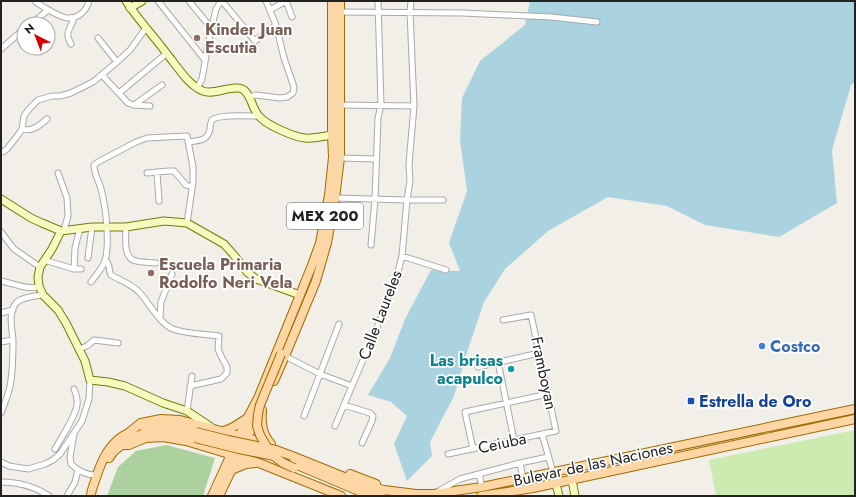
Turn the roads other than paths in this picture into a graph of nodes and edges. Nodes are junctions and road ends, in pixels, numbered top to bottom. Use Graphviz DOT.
graph roads {
  1 [pos="35,1"];
  2 [pos="89,1"];
  3 [pos="126,1"];
  4 [pos="142,1"];
  5 [pos="158,1"];
  6 [pos="189,1"];
  7 [pos="222,1"];
  8 [pos="266,1"];
  9 [pos="286,1"];
  10 [pos="332,1"];
  11 [pos="340,1"];
  12 [pos="378,1"];
  13 [pos="411,1"];
  14 [pos="130,8"];
  15 [pos="48,10"];
  16 [pos="270,10"];
  17 [pos="340,12"];
  18 [pos="378,12"];
  19 [pos="410,12"];
  20 [pos="41,16"];
  21 [pos="292,17"];
  22 [pos="74,18"];
  23 [pos="597,22"];
  24 [pos="276,25"];
  25 [pos="146,28"];
  26 [pos="212,29"];
  27 [pos="16,36"];
  28 [pos="98,38"];
  29 [pos="71,44"];
  30 [pos="1,48"];
  31 [pos="167,53"];
  32 [pos="205,60"];
  33 [pos="117,62"];
  34 [pos="102,75"];
  35 [pos="162,85"];
  36 [pos="197,88"];
  37 [pos="118,93"];
  38 [pos="249,97"];
  39 [pos="134,105"];
  40 [pos="340,105"];
  41 [pos="381,105"];
  42 [pos="150,106"];
  43 [pos="414,106"];
  44 [pos="259,116"];
  45 [pos="47,119"];
  46 [pos="22,129"];
  47 [pos="332,135"];
  48 [pos="188,139"];
  49 [pos="1,152"];
  50 [pos="340,158"];
  51 [pos="376,159"];
  52 [pos="157,172"];
  53 [pos="58,173"];
  54 [pos="147,174"];
  55 [pos="192,187"];
  56 [pos="1,198"];
  57 [pos="335,198"];
  58 [pos="375,199"];
  59 [pos="407,200"];
  60 [pos="443,200"];
  61 [pos="159,201"];
  62 [pos="187,223"];
  63 [pos="92,227"];
  64 [pos="106,227"];
  65 [pos="126,227"];
  66 [pos="80,228"];
  67 [pos="63,230"];
  68 [pos="1,232"];
  69 [pos="371,245"];
  70 [pos="402,256"];
  71 [pos="88,258"];
  72 [pos="44,260"];
  73 [pos="105,260"];
  74 [pos="156,262"];
  75 [pos="312,265"];
  76 [pos="40,267"];
  77 [pos="74,269"];
  78 [pos="81,269"];
  79 [pos="446,270"];
  80 [pos="172,274"];
  81 [pos="1,281"];
  82 [pos="91,282"];
  83 [pos="39,286"];
  84 [pos="43,295"];
  85 [pos="300,295"];
  86 [pos="13,310"];
  87 [pos="1,313"];
  88 [pos="160,318"];
  89 [pos="503,320"];
  90 [pos="339,324"];
  91 [pos="13,340"];
  92 [pos="1,342"];
  93 [pos="118,343"];
  94 [pos="79,349"];
  95 [pos="539,353"];
  96 [pos="283,355"];
  97 [pos="498,362"];
  98 [pos="478,367"];
  99 [pos="320,374"];
  100 [pos="192,376"];
  101 [pos="90,380"];
  102 [pos="190,386"];
  103 [pos="352,386"];
  104 [pos="74,389"];
  105 [pos="548,394"];
  106 [pos="506,403"];
  107 [pos="344,405"];
  108 [pos="262,408"];
  109 [pos="855,409"];
  110 [pos="187,411"];
  111 [pos="1,413"];
  112 [pos="73,416"];
  113 [pos="304,416"];
  114 [pos="248,417"];
  115 [pos="855,419"];
  116 [pos="82,420"];
  117 [pos="335,426"];
  118 [pos="171,429"];
  119 [pos="218,431"];
  120 [pos="75,432"];
  121 [pos="556,432"];
  122 [pos="127,434"];
  123 [pos="542,434"];
  124 [pos="243,437"];
  125 [pos="514,440"];
  126 [pos="362,443"];
  127 [pos="121,445"];
  128 [pos="271,445"];
  129 [pos="55,449"];
  130 [pos="213,449"];
  131 [pos="472,449"];
  132 [pos="448,454"];
  133 [pos="235,455"];
  134 [pos="548,457"];
  135 [pos="1,462"];
  136 [pos="259,463"];
  137 [pos="520,463"];
  138 [pos="570,469"];
  139 [pos="78,470"];
  140 [pos="228,470"];
  141 [pos="553,472"];
  142 [pos="479,474"];
  143 [pos="96,475"];
  144 [pos="523,479"];
  145 [pos="572,480"];
  146 [pos="1,482"];
  147 [pos="556,482"];
  148 [pos="533,488"];
  149 [pos="394,491"];
  150 [pos="481,492"];
  151 [pos="434,494"];
  152 [pos="49,496"];
  153 [pos="67,496"];
  154 [pos="91,496"];
  155 [pos="94,496"];
  156 [pos="212,496"];
  157 [pos="218,496"];
  158 [pos="341,496"];
  159 [pos="360,496"];
  160 [pos="380,496"];
  161 [pos="504,496"];
  162 [pos="559,496"];
  163 [pos="575,496"];
  1 -- 15 [label="street"];
  2 -- 22 [label="street"];
  3 -- 14 [label="street"];
  4 -- 14 [label="street"];
  5 -- 32 [label="street"];
  6 -- 26 [label="street"];
  7 -- 24 [label="street"];
  7 -- 26 [label="street"];
  8 -- 16 [label="street"];
  9 -- 16 [label="street"];
  9 -- 21 [label="street"];
  10 -- 47 [label="main road, MEX 200"];
  11 -- 17 [label="main road, MEX 200"];
  12 -- 18 [label="street"];
  13 -- 19 [label="street, Calle Laureles"];
  14 -- 25 [label="street"];
  15 -- 20 [label="street"];
  15 -- 22 [label="street"];
  16 -- 24 [label="street"];
  17 -- 18 [label="street"];
  17 -- 40 [label="main road, MEX 200"];
  18 -- 19 [label="street"];
  18 -- 41 [label="street"];
  19 -- 23 [label="street"];
  19 -- 43 [label="street, Calle Laureles"];
  22 -- 29 [label="street"];
  24 -- 38 [label="street"];
  25 -- 31 [label="street"];
  25 -- 33 [label="street"];
  26 -- 32 [label="street"];
  27 -- 30 [label="street"];
  28 -- 33 [label="street"];
  31 -- 36 [label="street"];
  31 -- 37 [label="street"];
  32 -- 36 [label="street"];
  33 -- 34 [label="street"];
  34 -- 37 [label="street"];
  34 -- 46 [label="street"];
  35 -- 39 [label="street"];
  36 -- 38 [label="street"];
  37 -- 39 [label="street"];
  38 -- 44 [label="street"];
  39 -- 42 [label="street"];
  40 -- 41 [label="street"];
  40 -- 50 [label="main road, MEX 200"];
  41 -- 43 [label="street"];
  41 -- 51 [label="street"];
  43 -- 59 [label="street, Calle Laureles"];
  44 -- 47 [label="street"];
  44 -- 48 [label="street"];
  45 -- 46 [label="street"];
  46 -- 49 [label="street"];
  47 -- 75 [label="main road, MEX 200"];
  48 -- 55 [label="street"];
  48 -- 64 [label="street"];
  50 -- 51 [label="street"];
  50 -- 57 [label="main road, MEX 200"];
  51 -- 58 [label="street"];
  52 -- 54 [label="street"];
  52 -- 55 [label="street"];
  52 -- 61 [label="street"];
  53 -- 67 [label="street"];
  55 -- 62 [label="street"];
  56 -- 67 [label="street"];
  57 -- 58 [label="street"];
  57 -- 96 [label="main road, MEX 200"];
  58 -- 59 [label="street"];
  58 -- 69 [label="street"];
  59 -- 60 [label="street"];
  59 -- 70 [label="street, Calle Laureles"];
  62 -- 65 [label="street"];
  62 -- 85 [label="street"];
  63 -- 64 [label="street"];
  63 -- 66 [label="street"];
  63 -- 71 [label="street"];
  64 -- 65 [label="street"];
  64 -- 73 [label="street"];
  65 -- 74 [label="street"];
  66 -- 67 [label="street"];
  66 -- 77 [label="street"];
  67 -- 72 [label="street"];
  68 -- 76 [label="street"];
  70 -- 79 [label="street"];
  70 -- 103 [label="street, Calle Laureles"];
  72 -- 76 [label="street"];
  72 -- 77 [label="street"];
  73 -- 82 [label="street"];
  73 -- 88 [label="street"];
  75 -- 85 [label="main road, MEX 200"];
  75 -- 96 [label="main road"];
  76 -- 83 [label="street"];
  77 -- 78 [label="street"];
  80 -- 88 [label="street"];
  81 -- 83 [label="street"];
  83 -- 84 [label="street"];
  84 -- 86 [label="street"];
  84 -- 94 [label="street"];
  85 -- 114 [label="main road, MEX 200"];
  86 -- 87 [label="street"];
  86 -- 91 [label="street"];
  88 -- 102 [label="street"];
  89 -- 95 [label="street, Framboyan"];
  90 -- 99 [label="street"];
  91 -- 92 [label="street"];
  91 -- 111 [label="street"];
  93 -- 94 [label="street"];
  94 -- 101 [label="street"];
  95 -- 97 [label="street"];
  95 -- 105 [label="street, Framboyan"];
  96 -- 99 [label="street"];
  96 -- 108 [label="main road, MEX 200"];
  96 -- 159 [label="main road, bridge"];
  97 -- 98 [label="street"];
  97 -- 106 [label="street"];
  99 -- 103 [label="street"];
  99 -- 113 [label="street"];
  100 -- 102 [label="street"];
  101 -- 110 [label="street"];
  101 -- 116 [label="street"];
  102 -- 110 [label="street"];
  103 -- 107 [label="street, Calle Laureles"];
  104 -- 112 [label="street"];
  105 -- 106 [label="street"];
  105 -- 121 [label="street, Framboyan"];
  106 -- 125 [label="street"];
  106 -- 131 [label="street"];
  107 -- 117 [label="street, Calle Laureles"];
  107 -- 126 [label="street"];
  108 -- 124 [label="main road, MEX 200"];
  108 -- 128 [label="main road"];
  109 -- 138 [label="main road, Bulevar de las Naciones"];
  110 -- 119 [label="street"];
  112 -- 116 [label="street"];
  112 -- 129 [label="street"];
  114 -- 119 [label="main road"];
  114 -- 124 [label="main road, MEX 200"];
  115 -- 145 [label="main road, Bulevar de las Naciones"];
  116 -- 120 [label="street"];
  118 -- 122 [label="main road, Bulevar de las Naciones"];
  118 -- 127 [label="main road, Bulevar de las Naciones"];
  118 -- 149 [label="main road, Bulevar de las Naciones, bridge"];
  118 -- 160 [label="main road, Bulevar de las Naciones, bridge"];
  119 -- 122 [label="main road"];
  119 -- 124 [label="main road"];
  120 -- 135 [label="street"];
  120 -- 139 [label="street"];
  121 -- 123 [label="street, Ceiuba"];
  122 -- 143 [label="main road, Bulevar de las Naciones"];
  123 -- 125 [label="street, Ceiuba"];
  123 -- 134 [label="street"];
  124 -- 128 [label="main road"];
  124 -- 133 [label="main road"];
  125 -- 131 [label="street, Ceiuba"];
  127 -- 130 [label="main road"];
  127 -- 155 [label="main road, Bulevar de las Naciones"];
  128 -- 149 [label="main road"];
  130 -- 133 [label="main road"];
  130 -- 140 [label="main road"];
  131 -- 132 [label="street, Ceiuba"];
  133 -- 136 [label="main road"];
  133 -- 140 [label="main road"];
  134 -- 137 [label="street"];
  134 -- 141 [label="street"];
  136 -- 140 [label="main road"];
  136 -- 158 [label="main road"];
  137 -- 142 [label="street"];
  137 -- 144 [label="street"];
  138 -- 141 [label="main road, Bulevar de las Naciones"];
  138 -- 145 [label="street"];
  139 -- 143 [label="street"];
  139 -- 153 [label="street"];
  140 -- 156 [label="main road"];
  140 -- 157 [label="main road"];
  141 -- 144 [label="main road, Bulevar de las Naciones"];
  141 -- 147 [label="street"];
  142 -- 150 [label="street"];
  142 -- 151 [label="street"];
  143 -- 154 [label="main road, Bulevar de las Naciones"];
  144 -- 150 [label="main road, Bulevar de las Naciones"];
  145 -- 147 [label="main road, Bulevar de las Naciones"];
  145 -- 163 [label="street"];
  146 -- 152 [label="street"];
  147 -- 148 [label="main road, Bulevar de las Naciones"];
  147 -- 162 [label="street"];
  148 -- 150 [label="main road, Bulevar de las Naciones"];
  148 -- 161 [label="main road"];
  149 -- 151 [label="main road, Bulevar de las Naciones"];
  150 -- 151 [label="main road, Bulevar de las Naciones"];
}
